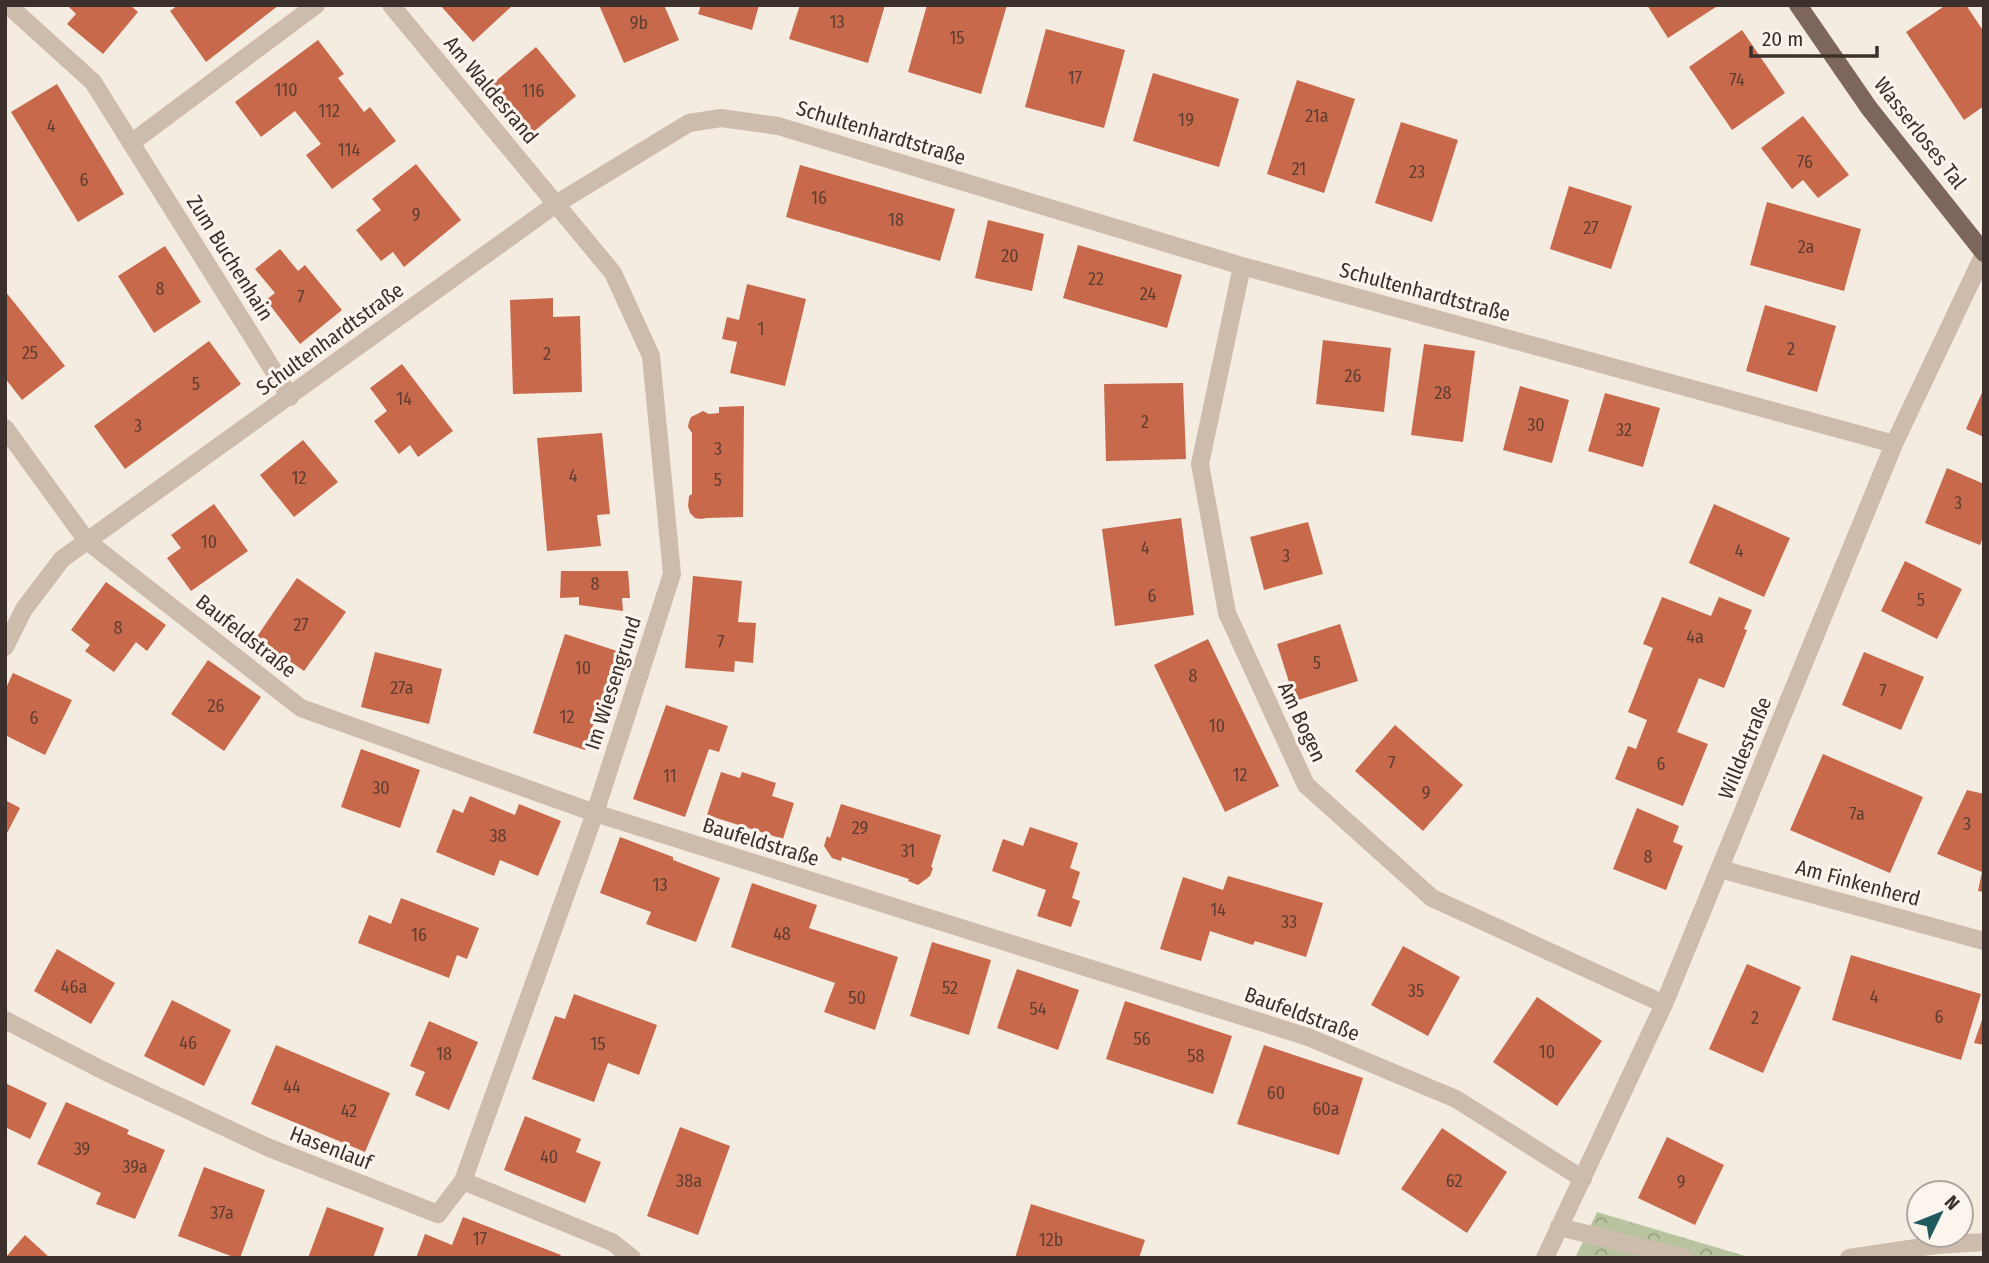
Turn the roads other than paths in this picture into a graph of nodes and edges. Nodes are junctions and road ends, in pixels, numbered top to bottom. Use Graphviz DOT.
graph roads {
  1 [pos="8,5"];
  2 [pos="316,5"];
  3 [pos="391,5"];
  4 [pos="1798,5"];
  5 [pos="131,143"];
  6 [pos="556,204"];
  7 [pos="1984,253"];
  8 [pos="1242,266"];
  9 [pos="289,397"];
  10 [pos="5,428"];
  11 [pos="1894,444"];
  12 [pos="87,541"];
  13 [pos="5,647"];
  14 [pos="595,813"];
  15 [pos="1720,869"];
  16 [pos="1984,941"];
  17 [pos="1664,1004"];
  18 [pos="5,1020"];
  19 [pos="1583,1179"];
  20 [pos="463,1181"];
  21 [pos="1559,1227"];
  22 [pos="1984,1242"];
  23 [pos="632,1258"];
  24 [pos="1545,1258"];
  25 [pos="1685,1258"];
  26 [pos="1849,1258"];
  1 -- 5 [label="street, Zum Buchenhain"];
  2 -- 5 [label="street"];
  3 -- 6 [label="street, Am Waldesrand"];
  4 -- 7 [label="main road, Wasserloses Tal"];
  5 -- 9 [label="street, Zum Buchenhain"];
  6 -- 8 [label="street, Schultenhardtstraße"];
  6 -- 9 [label="street, Schultenhardtstraße"];
  6 -- 14 [label="street, Im Wiesengrund"];
  7 -- 11 [label="street, Willdestraße"];
  8 -- 11 [label="street, Schultenhardtstraße"];
  8 -- 17 [label="street, Am Bogen"];
  9 -- 12 [label="street, Schultenhardtstraße"];
  10 -- 12 [label="street, Baufeldstraße"];
  11 -- 15 [label="street, Willdestraße"];
  12 -- 13 [label="street, Schultenhardtstraße"];
  12 -- 14 [label="street, Baufeldstraße"];
  14 -- 19 [label="street, Baufeldstraße"];
  14 -- 20 [label="street, Im Wiesengrund"];
  15 -- 16 [label="street, Am Finkenherd"];
  15 -- 17 [label="street, Willdestraße"];
  17 -- 19 [label="street, Willdestraße"];
  18 -- 20 [label="street, Hasenlauf"];
  19 -- 21 [label="street, Willdestraße"];
  20 -- 23 [label="street"];
  21 -- 24 [label="street, Willdestraße"];
  21 -- 25 [label="street"];
  22 -- 26 [label="street"];
}
